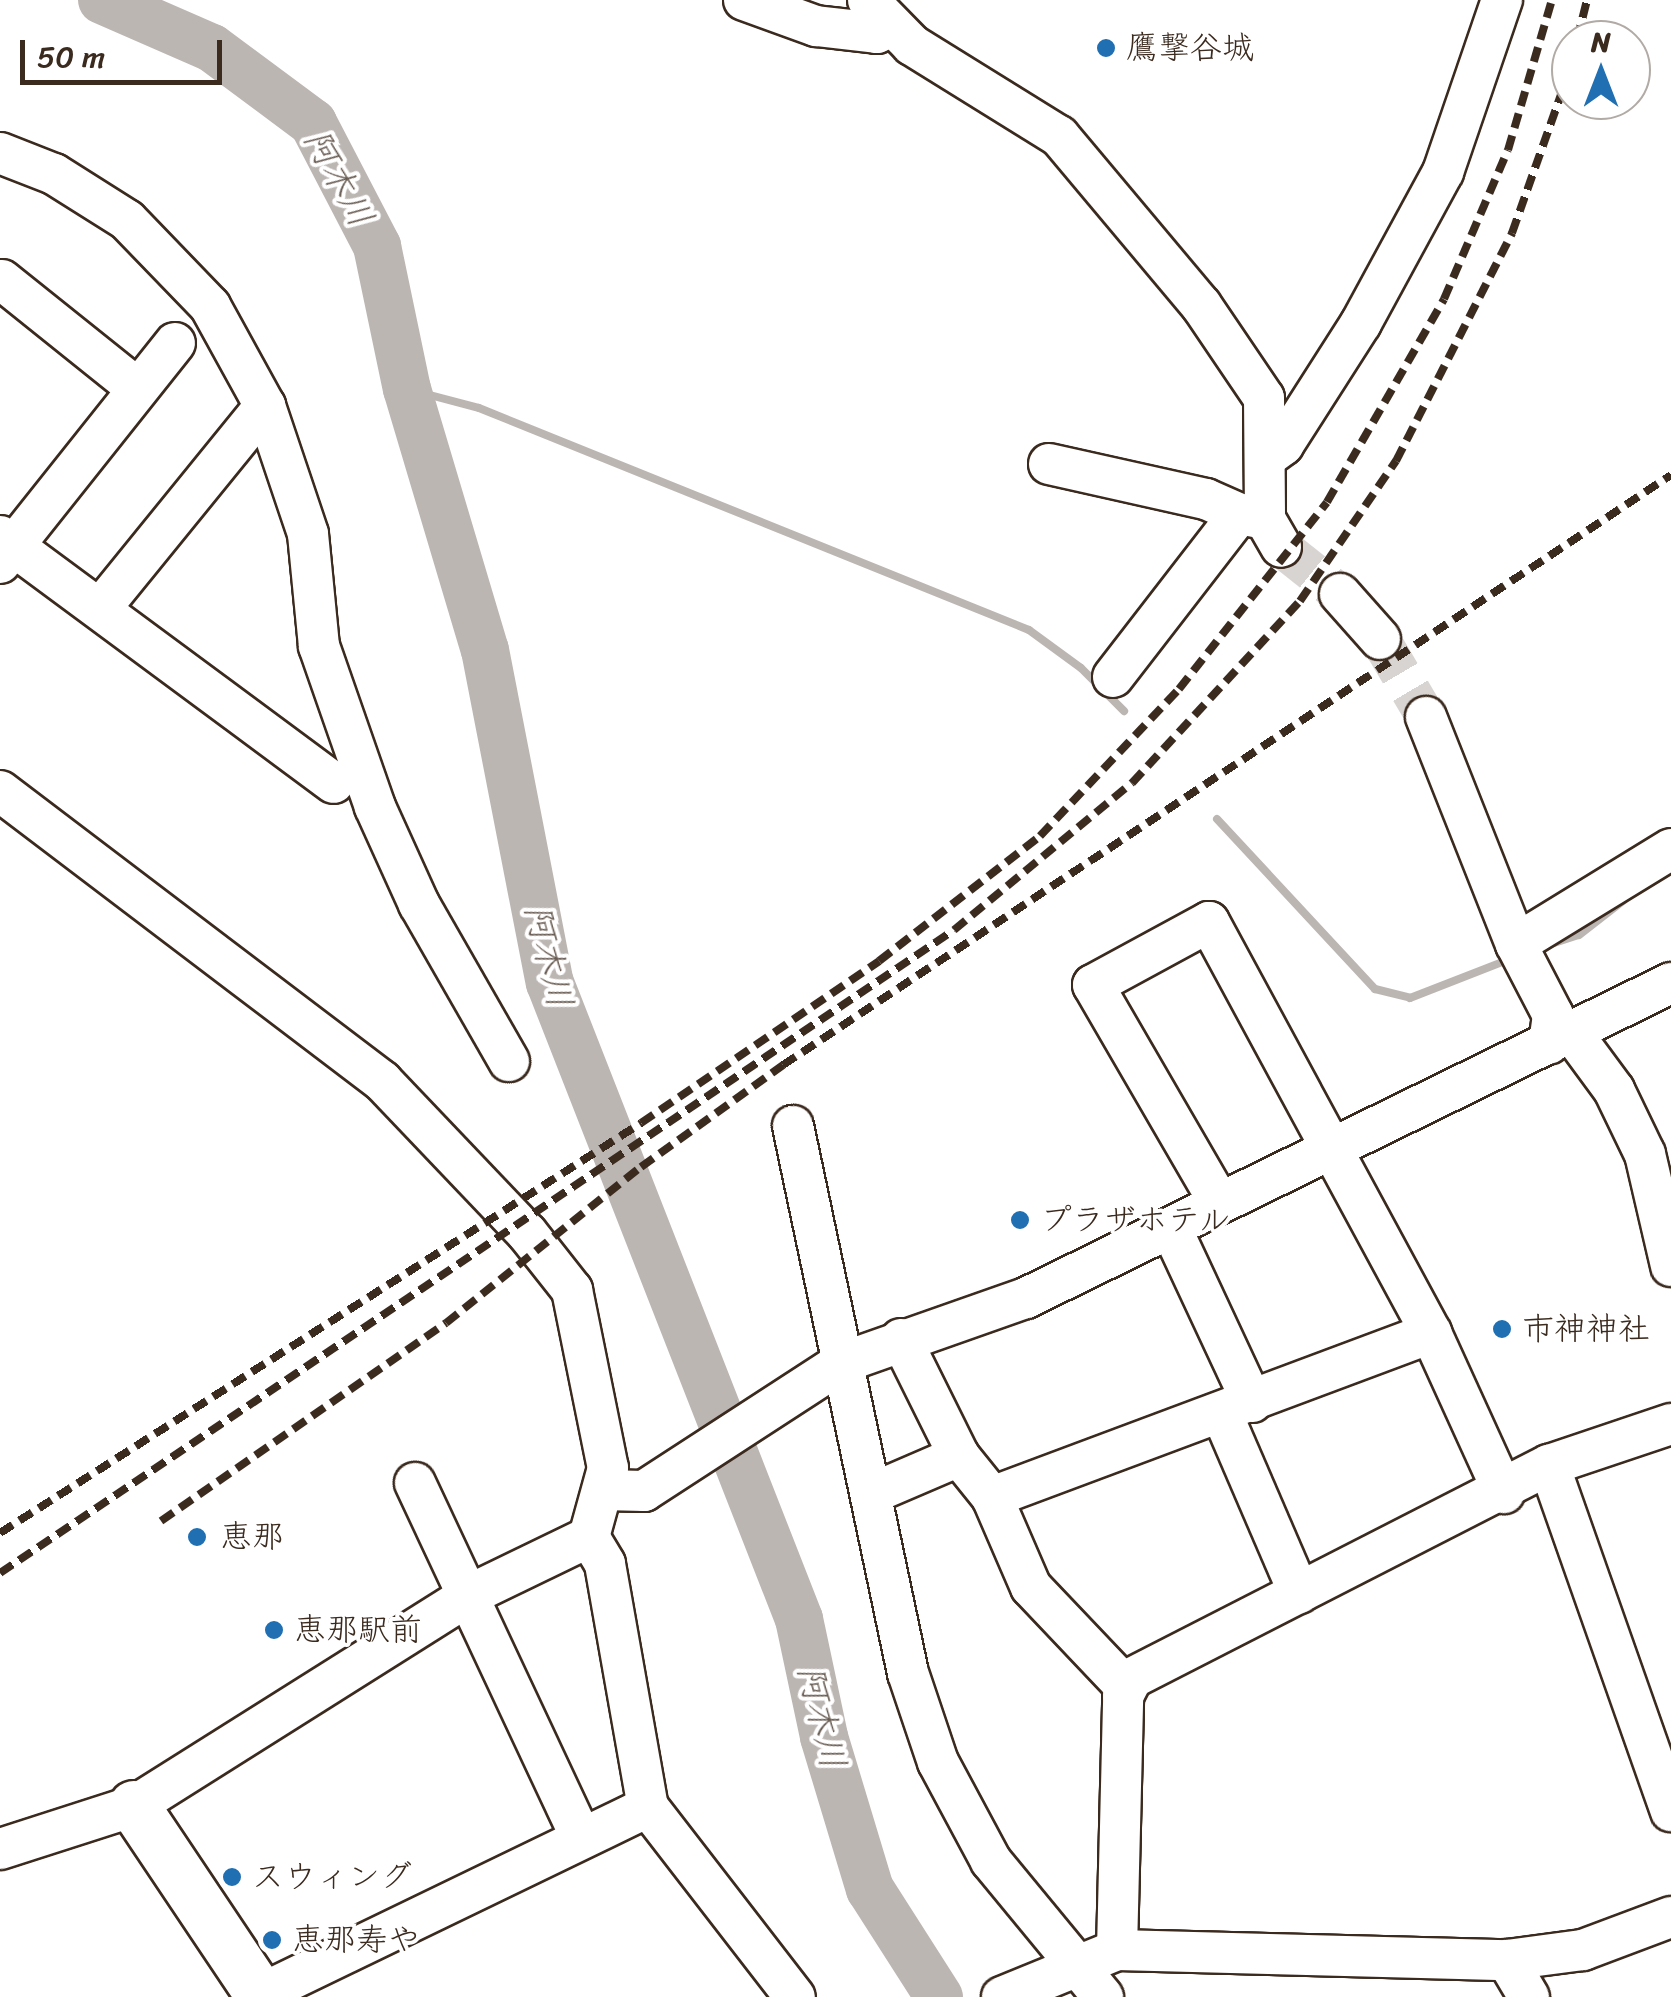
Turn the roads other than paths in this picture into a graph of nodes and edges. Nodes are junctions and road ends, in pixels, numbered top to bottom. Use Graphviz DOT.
graph roads {
  1 [pos="744,0"];
  2 [pos="1502,0"];
  3 [pos="880,13"];
  4 [pos="0,153"];
  5 [pos="2,280"];
  6 [pos="175,343"];
  7 [pos="138,390"];
  8 [pos="264,406"];
  9 [pos="1268,456"];
  10 [pos="1049,464"];
  11 [pos="1262,527"];
  12 [pos="5,548"];
  13 [pos="1340,594"];
  14 [pos="100,609"];
  15 [pos="1380,639"];
  16 [pos="1113,676"];
  17 [pos="1426,717"];
  18 [pos="334,783"];
  19 [pos="0,791"];
  20 [pos="1671,849"];
  21 [pos="1521,955"];
  22 [pos="1671,982"];
  23 [pos="1560,1038"];
  24 [pos="509,1060"];
  25 [pos="793,1126"];
  26 [pos="1334,1150"];
  27 [pos="1218,1202"];
  28 [pos="1172,1228"];
  29 [pos="1671,1266"];
  30 [pos="1431,1333"];
  31 [pos="901,1339"];
  32 [pos="841,1363"];
  33 [pos="1237,1408"];
  34 [pos="1671,1424"];
  35 [pos="958,1456"];
  36 [pos="1549,1465"];
  37 [pos="414,1484"];
  38 [pos="602,1490"];
  39 [pos="873,1493"];
  40 [pos="1504,1493"];
  41 [pos="992,1497"];
  42 [pos="589,1537"];
  43 [pos="1299,1592"];
  44 [pos="471,1594"];
  45 [pos="1125,1686"];
  46 [pos="134,1806"];
  47 [pos="648,1807"];
  48 [pos="1671,1811"];
  49 [pos="581,1837"];
  50 [pos="0,1849"];
  51 [pos="1671,1917"];
  52 [pos="1117,1950"];
  53 [pos="1507,1960"];
  54 [pos="1079,1964"];
  55 [pos="1462,1980"];
  56 [pos="262,1996"];
  57 [pos="795,1997"];
  58 [pos="1002,1997"];
  59 [pos="1103,1997"];
  60 [pos="1529,1997"];
  1 -- 3 [label="street"];
  2 -- 9 [label="street"];
  3 -- 9 [label="street"];
  4 -- 8 [label="street"];
  5 -- 7 [label="street"];
  6 -- 7 [label="street"];
  7 -- 12 [label="street"];
  8 -- 14 [label="street"];
  8 -- 24 [label="street"];
  9 -- 11 [label="street"];
  10 -- 11 [label="street"];
  11 -- 16 [label="street"];
  12 -- 14 [label="street"];
  13 -- 15 [label="street"];
  14 -- 18 [label="street"];
  17 -- 21 [label="street"];
  19 -- 38 [label="street"];
  20 -- 21 [label="street"];
  21 -- 23 [label="street"];
  22 -- 23 [label="street"];
  23 -- 26 [label="street"];
  23 -- 29 [label="street"];
  25 -- 32 [label="street"];
  26 -- 27 [label="street"];
  26 -- 27 [label="street"];
  26 -- 30 [label="street"];
  27 -- 28 [label="street"];
  28 -- 31 [label="street"];
  28 -- 33 [label="street"];
  30 -- 33 [label="street"];
  30 -- 40 [label="street"];
  31 -- 32 [label="street"];
  31 -- 35 [label="street"];
  32 -- 38 [label="street"];
  32 -- 39 [label="street"];
  33 -- 41 [label="street"];
  33 -- 43 [label="street"];
  34 -- 36 [label="street"];
  35 -- 39 [label="street"];
  35 -- 41 [label="street"];
  36 -- 40 [label="street"];
  36 -- 48 [label="street"];
  37 -- 44 [label="street"];
  38 -- 42 [label="street"];
  39 -- 54 [label="street"];
  40 -- 43 [label="street"];
  41 -- 45 [label="street"];
  42 -- 44 [label="street"];
  42 -- 47 [label="street"];
  43 -- 45 [label="street"];
  44 -- 46 [label="street"];
  44 -- 49 [label="street"];
  45 -- 52 [label="street"];
  46 -- 50 [label="street"];
  46 -- 56 [label="main road"];
  47 -- 49 [label="street"];
  47 -- 57 [label="street"];
  49 -- 56 [label="street"];
  51 -- 53 [label="street"];
  52 -- 54 [label="street"];
  52 -- 55 [label="street"];
  53 -- 55 [label="street"];
  53 -- 60 [label="street"];
  54 -- 58 [label="street"];
  54 -- 59 [label="street"];
}
